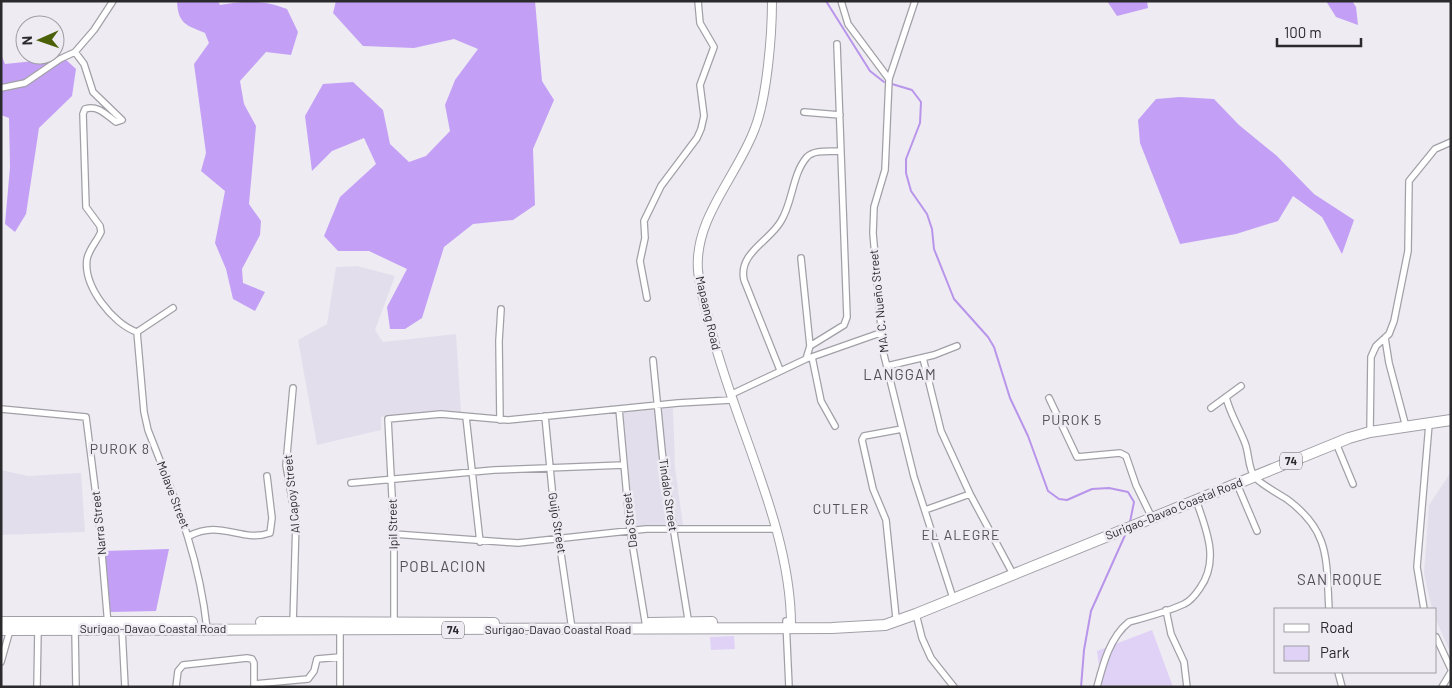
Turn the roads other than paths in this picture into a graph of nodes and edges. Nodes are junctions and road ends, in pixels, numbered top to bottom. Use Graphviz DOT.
graph roads {
  1 [pos="113,1"];
  2 [pos="698,1"];
  3 [pos="772,1"];
  4 [pos="841,1"];
  5 [pos="915,1"];
  6 [pos="837,44"];
  7 [pos="75,52"];
  8 [pos="890,79"];
  9 [pos="1,88"];
  10 [pos="804,112"];
  11 [pos="840,115"];
  12 [pos="1451,142"];
  13 [pos="840,152"];
  14 [pos="800,258"];
  15 [pos="647,298"];
  16 [pos="173,308"];
  17 [pos="501,309"];
  18 [pos="137,332"];
  19 [pos="880,333"];
  20 [pos="1385,338"];
  21 [pos="810,346"];
  22 [pos="957,346"];
  23 [pos="809,358"];
  24 [pos="923,358"];
  25 [pos="653,360"];
  26 [pos="887,366"];
  27 [pos="780,370"];
  28 [pos="1241,386"];
  29 [pos="293,388"];
  30 [pos="730,397"];
  31 [pos="1226,397"];
  32 [pos="1049,398"];
  33 [pos="659,405"];
  34 [pos="1211,408"];
  35 [pos="1,409"];
  36 [pos="619,409"];
  37 [pos="545,416"];
  38 [pos="466,417"];
  39 [pos="500,420"];
  40 [pos="1451,420"];
  41 [pos="1429,424"];
  42 [pos="835,426"];
  43 [pos="1406,427"];
  44 [pos="902,429"];
  45 [pos="1370,432"];
  46 [pos="1336,443"];
  47 [pos="624,465"];
  48 [pos="550,469"];
  49 [pos="472,472"];
  50 [pos="267,476"];
  51 [pos="1254,476"];
  52 [pos="392,481"];
  53 [pos="351,484"];
  54 [pos="1237,484"];
  55 [pos="1353,484"];
  56 [pos="970,494"];
  57 [pos="1196,500"];
  58 [pos="925,510"];
  59 [pos="1152,518"];
  60 [pos="672,528"];
  61 [pos="775,529"];
  62 [pos="630,530"];
  63 [pos="1257,531"];
  64 [pos="394,534"];
  65 [pos="189,536"];
  66 [pos="559,538"];
  67 [pos="480,542"];
  68 [pos="1013,574"];
  69 [pos="953,598"];
  70 [pos="1329,608"];
  71 [pos="1424,608"];
  72 [pos="1166,610"];
  73 [pos="916,614"];
  74 [pos="899,618"];
  75 [pos="108,625"];
  76 [pos="206,625"];
  77 [pos="789,625"];
  78 [pos="6,626"];
  79 [pos="38,626"];
  80 [pos="293,626"];
  81 [pos="394,626"];
  82 [pos="572,626"];
  83 [pos="646,626"];
  84 [pos="690,626"];
  85 [pos="122,629"];
  86 [pos="75,630"];
  87 [pos="340,630"];
  88 [pos="1437,639"];
  89 [pos="340,657"];
  90 [pos="1,662"];
  91 [pos="1451,671"];
  92 [pos="1338,673"];
  93 [pos="254,685"];
  94 [pos="37,687"];
  95 [pos="76,687"];
  96 [pos="125,687"];
  97 [pos="176,687"];
  98 [pos="340,687"];
  99 [pos="789,687"];
  100 [pos="954,687"];
  101 [pos="1097,687"];
  102 [pos="1187,687"];
  103 [pos="1342,687"];
  104 [pos="1442,687"];
  1 -- 7 [label="street"];
  2 -- 15 [label="street"];
  3 -- 30 [label="street, Mapaang Road"];
  4 -- 8 [label="street"];
  5 -- 8 [label="street, MA. C. Nueño Street"];
  6 -- 11 [label="street"];
  7 -- 9 [label="street"];
  7 -- 18 [label="street"];
  8 -- 19 [label="street, MA. C. Nueño Street"];
  10 -- 11 [label="street"];
  11 -- 13 [label="street"];
  12 -- 20 [label="street"];
  13 -- 21 [label="street"];
  13 -- 27 [label="street"];
  14 -- 21 [label="street"];
  16 -- 18 [label="street"];
  17 -- 39 [label="street"];
  18 -- 65 [label="street, Molave Street"];
  19 -- 23 [label="street"];
  19 -- 26 [label="street, MA. C. Nueño Street"];
  20 -- 43 [label="street"];
  20 -- 45 [label="street"];
  21 -- 23 [label="street"];
  22 -- 24 [label="street"];
  23 -- 27 [label="street"];
  23 -- 42 [label="street"];
  24 -- 26 [label="street"];
  24 -- 56 [label="street"];
  25 -- 33 [label="street, Tindalo Street"];
  26 -- 44 [label="street, MA. C. Nueño Street"];
  27 -- 30 [label="street"];
  28 -- 31 [label="street"];
  29 -- 80 [label="street, Al Capoy Street"];
  30 -- 33 [label="street"];
  30 -- 61 [label="street, Mapaang Road"];
  31 -- 34 [label="street"];
  31 -- 51 [label="street"];
  32 -- 59 [label="street"];
  33 -- 36 [label="street"];
  33 -- 60 [label="street, Tindalo Street"];
  35 -- 75 [label="street, Narra Street"];
  36 -- 37 [label="street"];
  36 -- 47 [label="street, Dao Street"];
  37 -- 39 [label="street"];
  37 -- 48 [label="street, Guijo Street"];
  38 -- 39 [label="street"];
  38 -- 49 [label="street"];
  38 -- 52 [label="street, Ipil Street"];
  40 -- 41 [label="highway, Surigao-Davao Coastal Road / 74"];
  41 -- 43 [label="highway, Surigao-Davao Coastal Road / 74"];
  41 -- 71 [label="street"];
  43 -- 45 [label="highway, Surigao-Davao Coastal Road / 74"];
  44 -- 58 [label="street, MA. C. Nueño Street"];
  44 -- 74 [label="street"];
  45 -- 46 [label="highway, Surigao-Davao Coastal Road / 74"];
  46 -- 51 [label="highway, Surigao-Davao Coastal Road / 74"];
  46 -- 55 [label="street"];
  47 -- 48 [label="street"];
  47 -- 62 [label="street, Dao Street"];
  48 -- 49 [label="street"];
  48 -- 66 [label="street, Guijo Street"];
  49 -- 52 [label="street"];
  49 -- 67 [label="street"];
  50 -- 65 [label="street"];
  51 -- 54 [label="highway, Surigao-Davao Coastal Road / 74"];
  51 -- 70 [label="street"];
  52 -- 53 [label="street"];
  52 -- 64 [label="street, Ipil Street"];
  54 -- 57 [label="highway, Surigao-Davao Coastal Road / 74"];
  54 -- 63 [label="street"];
  56 -- 58 [label="street"];
  56 -- 68 [label="street"];
  57 -- 59 [label="highway, Surigao-Davao Coastal Road / 74"];
  57 -- 72 [label="street"];
  58 -- 69 [label="street, MA. C. Nueño Street"];
  59 -- 68 [label="highway, Surigao-Davao Coastal Road / 74"];
  60 -- 61 [label="street"];
  60 -- 62 [label="street"];
  60 -- 84 [label="street, Tindalo Street"];
  61 -- 77 [label="street, Mapaang Road"];
  62 -- 66 [label="street"];
  62 -- 83 [label="street, Dao Street"];
  64 -- 67 [label="street"];
  64 -- 81 [label="street, Ipil Street"];
  65 -- 76 [label="street, Molave Street"];
  66 -- 67 [label="street"];
  66 -- 82 [label="street, Guijo Street"];
  68 -- 69 [label="highway, Surigao-Davao Coastal Road / 74"];
  69 -- 73 [label="highway, Surigao-Davao Coastal Road / 74"];
  72 -- 101 [label="street"];
  72 -- 102 [label="street"];
  73 -- 74 [label="highway, Surigao-Davao Coastal Road / 74"];
  73 -- 100 [label="street"];
  74 -- 77 [label="highway, Surigao-Davao Coastal Road / 74"];
  75 -- 76 [label="highway, Surigao-Davao Coastal Road / 74"];
  75 -- 79 [label="highway, Surigao-Davao Coastal Road / 74"];
  75 -- 85 [label="highway, Surigao-Davao Coastal Road / 74"];
  75 -- 86 [label="highway, Surigao-Davao Coastal Road / 74"];
  76 -- 80 [label="highway, Surigao-Davao Coastal Road / 74"];
  76 -- 85 [label="highway, Surigao-Davao Coastal Road / 74"];
  77 -- 84 [label="highway, Surigao-Davao Coastal Road / 74"];
  77 -- 99 [label="street"];
  78 -- 79 [label="highway, Surigao-Davao Coastal Road / 74"];
  78 -- 90 [label="street"];
  79 -- 86 [label="highway, Surigao-Davao Coastal Road / 74"];
  79 -- 94 [label="street"];
  80 -- 81 [label="highway, Surigao-Davao Coastal Road / 74"];
  80 -- 87 [label="highway, Surigao-Davao Coastal Road / 74"];
  81 -- 82 [label="highway, Surigao-Davao Coastal Road / 74"];
  81 -- 87 [label="highway, Surigao-Davao Coastal Road / 74"];
  82 -- 83 [label="highway, Surigao-Davao Coastal Road / 74"];
  83 -- 84 [label="highway, Surigao-Davao Coastal Road / 74"];
  85 -- 96 [label="street"];
  86 -- 95 [label="street"];
  87 -- 89 [label="street"];
  88 -- 91 [label="street"];
  89 -- 93 [label="street"];
  89 -- 98 [label="street"];
  91 -- 104 [label="street"];
  92 -- 103 [label="street"];
  93 -- 97 [label="street"];
}
